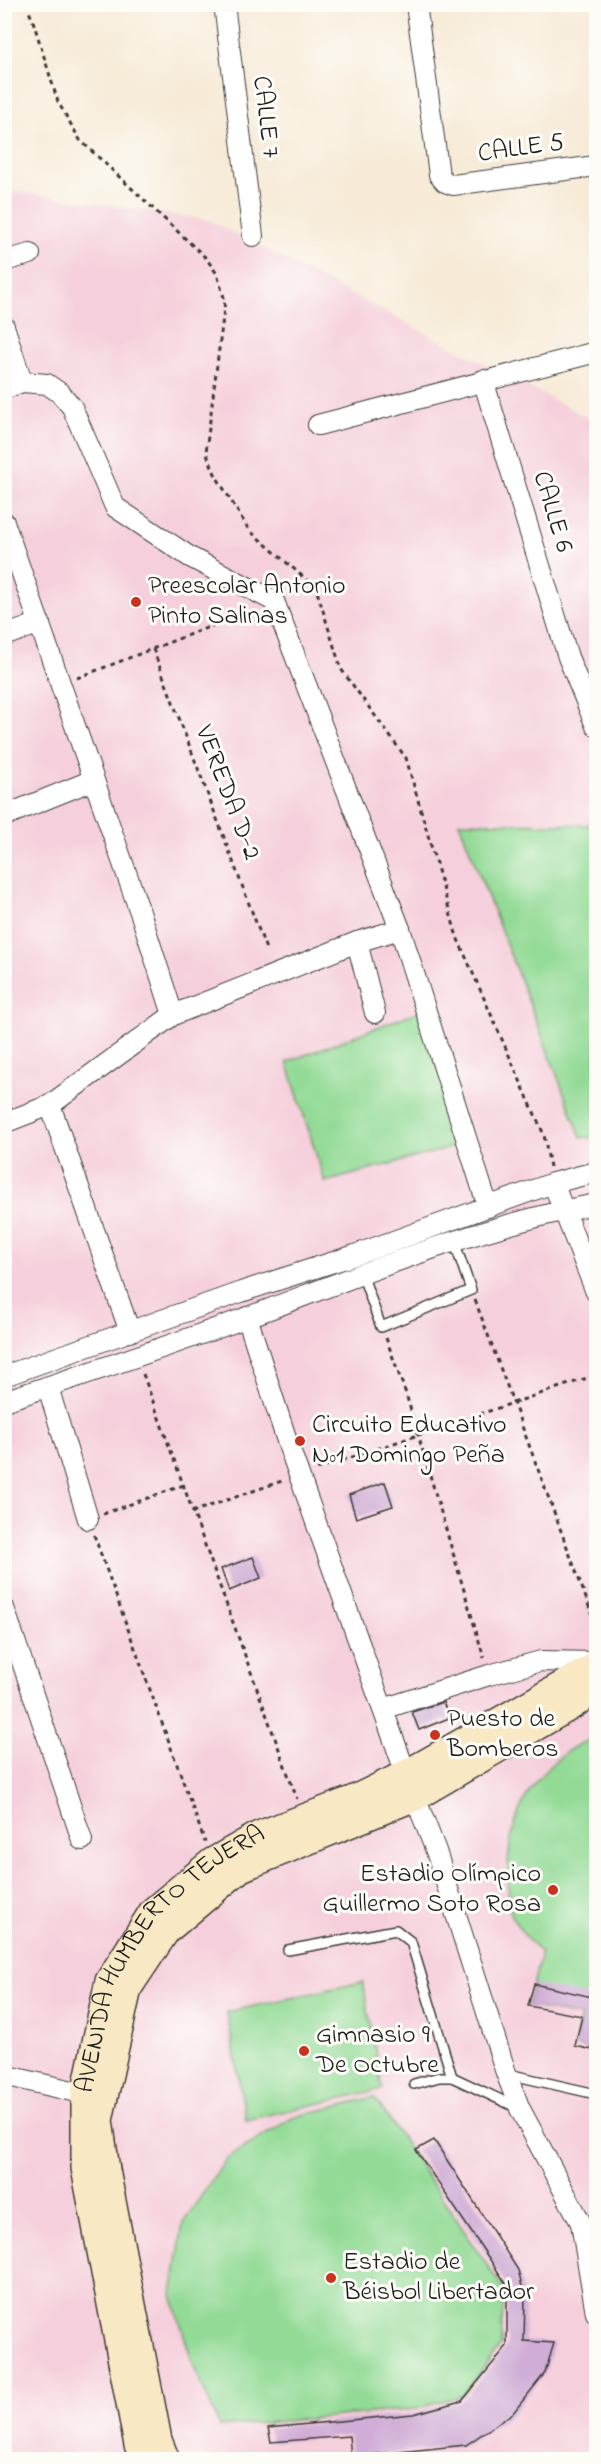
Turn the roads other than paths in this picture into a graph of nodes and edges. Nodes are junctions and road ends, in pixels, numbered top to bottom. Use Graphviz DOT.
graph roads {
  1 [pos="224,4"];
  2 [pos="416,4"];
  3 [pos="597,166"];
  4 [pos="253,236"];
  5 [pos="30,254"];
  6 [pos="4,261"];
  7 [pos="4,326"];
  8 [pos="597,352"];
  9 [pos="483,380"];
  10 [pos="13,386"];
  11 [pos="318,425"];
  12 [pos="4,522"];
  13 [pos="40,623"];
  14 [pos="4,636"];
  15 [pos="589,689"];
  16 [pos="597,726"];
  17 [pos="93,780"];
  18 [pos="4,816"];
  19 [pos="400,929"];
  20 [pos="357,942"];
  21 [pos="375,1013"];
  22 [pos="173,1015"];
  23 [pos="50,1105"];
  24 [pos="4,1123"];
  25 [pos="597,1172"];
  26 [pos="553,1184"];
  27 [pos="597,1204"];
  28 [pos="488,1207"];
  29 [pos="564,1210"];
  30 [pos="454,1241"];
  31 [pos="362,1274"];
  32 [pos="597,1292"];
  33 [pos="247,1317"];
  34 [pos="130,1332"];
  35 [pos="4,1376"];
  36 [pos="48,1387"];
  37 [pos="4,1401"];
  38 [pos="88,1519"];
  39 [pos="4,1608"];
  40 [pos="597,1664"];
  41 [pos="597,1689"];
  42 [pos="383,1709"];
  43 [pos="411,1786"];
  44 [pos="82,1840"];
  45 [pos="288,1950"];
  46 [pos="506,2073"];
  47 [pos="4,2075"];
  48 [pos="452,2078"];
  49 [pos="414,2084"];
  50 [pos="85,2094"];
  51 [pos="597,2094"];
  52 [pos="520,2109"];
  53 [pos="589,2221"];
  54 [pos="597,2313"];
  55 [pos="144,2460"];
  56 [pos="166,2460"];
  1 -- 4 [label="street, CALLE 7"];
  2 -- 3 [label="street, CALLE 5"];
  5 -- 6 [label="street"];
  7 -- 10 [label="street"];
  8 -- 9 [label="street"];
  9 -- 11 [label="street"];
  9 -- 15 [label="street, CALLE 6"];
  10 -- 19 [label="street"];
  12 -- 13 [label="street"];
  13 -- 14 [label="street"];
  13 -- 17 [label="street"];
  15 -- 16 [label="street, CALLE 6"];
  17 -- 18 [label="street"];
  17 -- 22 [label="street"];
  19 -- 20 [label="street"];
  19 -- 28 [label="street"];
  20 -- 21 [label="street"];
  20 -- 22 [label="street"];
  22 -- 23 [label="street"];
  23 -- 24 [label="street"];
  23 -- 34 [label="street"];
  25 -- 26 [label="street"];
  26 -- 28 [label="street"];
  26 -- 29 [label="street"];
  27 -- 29 [label="street"];
  28 -- 34 [label="street"];
  29 -- 30 [label="street"];
  29 -- 32 [label="street"];
  30 -- 31 [label="street"];
  30 -- 31 [label="lane"];
  31 -- 33 [label="street"];
  33 -- 36 [label="street"];
  33 -- 42 [label="street"];
  34 -- 35 [label="street"];
  36 -- 37 [label="street"];
  36 -- 38 [label="street"];
  39 -- 44 [label="street"];
  40 -- 42 [label="street"];
  40 -- 43 [label="street, AVENIDA HUMBERTO TEJERA"];
  41 -- 43 [label="street, AVENIDA HUMBERTO TEJERA"];
  42 -- 43 [label="street"];
  43 -- 46 [label="street"];
  43 -- 50 [label="street, AVENIDA HUMBERTO TEJERA"];
  43 -- 56 [label="street, AVENIDA HUMBERTO TEJERA"];
  45 -- 48 [label="lane"];
  46 -- 51 [label="lane"];
  46 -- 52 [label="street"];
  47 -- 50 [label="street"];
  48 -- 49 [label="lane"];
  48 -- 52 [label="lane"];
  50 -- 55 [label="street, AVENIDA HUMBERTO TEJERA"];
  52 -- 53 [label="street"];
  53 -- 54 [label="street"];
}
